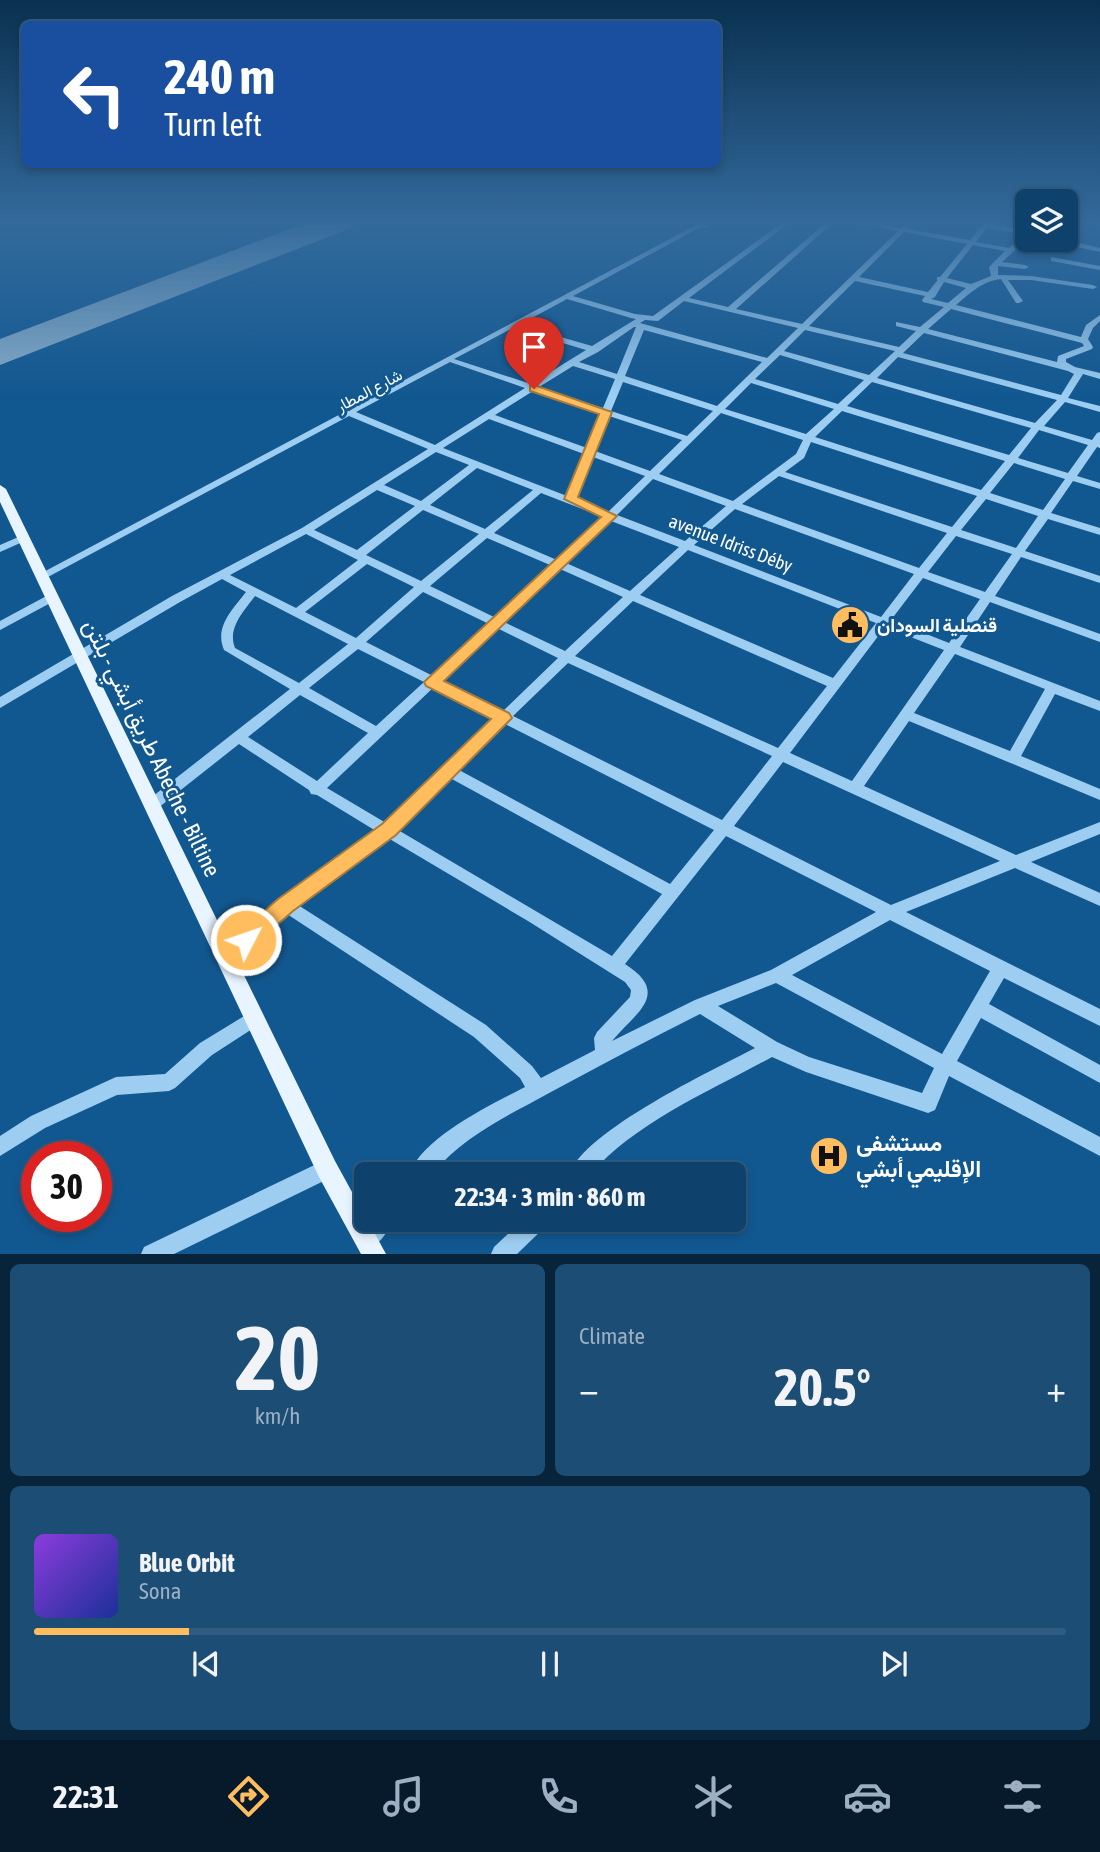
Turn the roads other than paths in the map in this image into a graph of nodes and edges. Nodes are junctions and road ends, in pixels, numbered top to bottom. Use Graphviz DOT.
graph roads {
  1 [pos="940,279"];
  2 [pos="602,280"];
  3 [pos="711,280"];
  4 [pos="764,280"];
  5 [pos="852,280"];
  6 [pos="861,280"];
  7 [pos="942,280"];
  8 [pos="990,280"];
  9 [pos="1002,280"];
  10 [pos="1029,280"];
  11 [pos="972,287"];
  12 [pos="1093,287"];
  13 [pos="932,295"];
  14 [pos="569,297"];
  15 [pos="685,299"];
  16 [pos="1019,301"];
  17 [pos="949,308"];
  18 [pos="729,310"];
  19 [pos="1100,317"];
  20 [pos="639,323"];
  21 [pos="899,324"];
  22 [pos="519,327"];
  23 [pos="804,327"];
  24 [pos="922,330"];
  25 [pos="1086,341"];
  26 [pos="595,350"];
  27 [pos="778,352"];
  28 [pos="899,352"];
  29 [pos="768,361"];
  30 [pos="454,362"];
  31 [pos="575,363"];
  32 [pos="1078,371"];
  33 [pos="1100,376"];
  34 [pos="621,377"];
  35 [pos="748,380"];
  36 [pos="872,380"];
  37 [pos="534,389"];
  38 [pos="1063,399"];
  39 [pos="841,408"];
  40 [pos="721,409"];
  41 [pos="1100,409"];
  42 [pos="606,412"];
  43 [pos="352,414"];
  44 [pos="489,416"];
  45 [pos="1037,427"];
  46 [pos="809,437"];
  47 [pos="687,439"];
  48 [pos="1098,441"];
  49 [pos="437,449"];
  50 [pos="589,452"];
  51 [pos="1012,460"];
  52 [pos="477,464"];
  53 [pos="775,472"];
  54 [pos="650,475"];
  55 [pos="1073,477"];
  56 [pos="377,486"];
  57 [pos="1100,486"];
  58 [pos="0,489"];
  59 [pos="540,489"];
  60 [pos="985,494"];
  61 [pos="571,499"];
  62 [pos="732,505"];
  63 [pos="420,506"];
  64 [pos="1046,515"];
  65 [pos="610,516"];
  66 [pos="306,530"];
  67 [pos="1100,532"];
  68 [pos="487,533"];
  69 [pos="956,533"];
  70 [pos="18,540"];
  71 [pos="0,542"];
  72 [pos="688,545"];
  73 [pos="0,549"];
  74 [pos="1020,554"];
  75 [pos="363,557"];
  76 [pos="557,564"];
  77 [pos="921,573"];
  78 [pos="224,576"];
  79 [pos="1100,580"];
  80 [pos="47,585"];
  81 [pos="422,586"];
  82 [pos="253,590"];
  83 [pos="634,597"];
  84 [pos="986,597"];
  85 [pos="298,612"];
  86 [pos="495,621"];
  87 [pos="884,622"];
  88 [pos="0,626"];
  89 [pos="1100,638"];
  90 [pos="359,642"];
  91 [pos="954,649"];
  92 [pos="81,655"];
  93 [pos="566,657"];
  94 [pos="432,682"];
  95 [pos="834,684"];
  96 [pos="1052,688"];
  97 [pos="302,689"];
  98 [pos="0,703"];
  99 [pos="1100,706"];
  100 [pos="906,715"];
  101 [pos="503,718"];
  102 [pos="378,733"];
  103 [pos="238,737"];
  104 [pos="779,754"];
  105 [pos="1013,758"];
  106 [pos="449,771"];
  107 [pos="856,787"];
  108 [pos="316,790"];
  109 [pos="1100,795"];
  110 [pos="153,803"];
  111 [pos="724,828"];
  112 [pos="1100,828"];
  113 [pos="389,830"];
  114 [pos="1017,861"];
  115 [pos="672,892"];
  116 [pos="1100,900"];
  117 [pos="286,905"];
  118 [pos="892,911"];
  119 [pos="226,958"];
  120 [pos="614,966"];
  121 [pos="1001,967"];
  122 [pos="777,975"];
  123 [pos="701,1005"];
  124 [pos="978,1007"];
  125 [pos="254,1018"];
  126 [pos="1100,1018"];
  127 [pos="771,1048"];
  128 [pos="604,1054"];
  129 [pos="945,1065"];
  130 [pos="1100,1075"];
  131 [pos="537,1088"];
  132 [pos="0,1147"];
  133 [pos="1100,1147"];
  134 [pos="429,1162"];
  135 [pos="587,1162"];
  136 [pos="327,1169"];
  137 [pos="525,1232"];
  138 [pos="370,1247"];
  139 [pos="150,1254"];
  140 [pos="501,1254"];
  1 -- 13 [label="street"];
  2 -- 14 [label="street, شارع المطار"];
  3 -- 15 [label="street"];
  4 -- 18 [label="street"];
  5 -- 23 [label="street"];
  6 -- 13 [label="street"];
  7 -- 11 [label="street"];
  8 -- 11 [label="street"];
  9 -- 16 [label="street"];
  10 -- 12 [label="street"];
  11 -- 17 [label="street"];
  13 -- 17 [label="street"];
  14 -- 20 [label="street"];
  14 -- 22 [label="street, شارع المطار"];
  14 -- 43 [label="street, شارع المطار"];
  15 -- 18 [label="street"];
  15 -- 20 [label="street"];
  17 -- 24 [label="street"];
  17 -- 25 [label="street"];
  18 -- 23 [label="street"];
  19 -- 25 [label="street"];
  20 -- 26 [label="street"];
  20 -- 29 [label="street"];
  20 -- 34 [label="street"];
  21 -- 24 [label="street"];
  22 -- 26 [label="street"];
  22 -- 30 [label="street, شارع المطار"];
  23 -- 27 [label="street"];
  23 -- 28 [label="street"];
  24 -- 28 [label="street"];
  24 -- 32 [label="street"];
  25 -- 32 [label="street"];
  26 -- 31 [label="street"];
  27 -- 29 [label="street"];
  27 -- 36 [label="street"];
  28 -- 36 [label="street"];
  28 -- 38 [label="street"];
  29 -- 35 [label="street"];
  30 -- 37 [label="street"];
  30 -- 43 [label="street, شارع المطار"];
  31 -- 34 [label="street"];
  31 -- 37 [label="street"];
  32 -- 33 [label="street"];
  32 -- 38 [label="street"];
  34 -- 40 [label="street"];
  34 -- 42 [label="street"];
  35 -- 39 [label="street"];
  35 -- 40 [label="street"];
  36 -- 39 [label="street"];
  36 -- 45 [label="street"];
  37 -- 42 [label="street"];
  37 -- 44 [label="street"];
  38 -- 41 [label="street"];
  38 -- 45 [label="street"];
  39 -- 46 [label="street"];
  39 -- 51 [label="street"];
  40 -- 46 [label="street"];
  40 -- 47 [label="street"];
  42 -- 47 [label="street"];
  42 -- 50 [label="street"];
  43 -- 49 [label="street, avenue Idriss Déby"];
  43 -- 80 [label="street, شارع المطار"];
  44 -- 49 [label="street"];
  44 -- 50 [label="street"];
  45 -- 48 [label="street"];
  45 -- 51 [label="street"];
  46 -- 53 [label="street"];
  46 -- 60 [label="street"];
  47 -- 54 [label="street"];
  48 -- 55 [label="street"];
  49 -- 52 [label="street, avenue Idriss Déby"];
  49 -- 56 [label="street"];
  50 -- 54 [label="street"];
  50 -- 61 [label="street"];
  51 -- 55 [label="street"];
  51 -- 60 [label="street"];
  52 -- 59 [label="street, avenue Idriss Déby"];
  52 -- 63 [label="street"];
  53 -- 62 [label="street"];
  53 -- 69 [label="street"];
  54 -- 62 [label="street"];
  54 -- 65 [label="street"];
  55 -- 57 [label="street"];
  55 -- 64 [label="street"];
  56 -- 63 [label="street"];
  56 -- 66 [label="street"];
  58 -- 70 [label="main road, طريق أبشي - بلتن Abeche - Biltine"];
  59 -- 61 [label="street, avenue Idriss Déby"];
  59 -- 68 [label="street"];
  60 -- 64 [label="street"];
  60 -- 69 [label="street"];
  61 -- 65 [label="street, avenue Idriss Déby"];
  62 -- 72 [label="street"];
  62 -- 77 [label="street"];
  63 -- 68 [label="street"];
  63 -- 75 [label="street"];
  64 -- 67 [label="street"];
  64 -- 74 [label="street"];
  65 -- 72 [label="street, avenue Idriss Déby"];
  65 -- 76 [label="street"];
  66 -- 75 [label="street"];
  66 -- 78 [label="street"];
  68 -- 76 [label="street"];
  68 -- 81 [label="street"];
  69 -- 74 [label="street"];
  69 -- 77 [label="street"];
  70 -- 71 [label="street"];
  70 -- 73 [label="street"];
  70 -- 80 [label="main road, طريق أبشي - بلتن Abeche - Biltine"];
  72 -- 83 [label="street"];
  72 -- 87 [label="street, avenue Idriss Déby"];
  74 -- 79 [label="street"];
  74 -- 84 [label="street"];
  75 -- 81 [label="street"];
  75 -- 85 [label="street"];
  76 -- 83 [label="street"];
  76 -- 86 [label="street"];
  77 -- 84 [label="street"];
  77 -- 87 [label="street"];
  78 -- 82 [label="street"];
  78 -- 92 [label="street"];
  80 -- 88 [label="street, شارع المطار"];
  80 -- 92 [label="main road, طريق أبشي - بلتن Abeche - Biltine"];
  81 -- 86 [label="street"];
  81 -- 90 [label="street"];
  82 -- 85 [label="street"];
  82 -- 97 [label="street"];
  83 -- 93 [label="street"];
  83 -- 95 [label="street"];
  84 -- 89 [label="street"];
  84 -- 91 [label="street"];
  85 -- 90 [label="street"];
  86 -- 93 [label="street"];
  86 -- 94 [label="street"];
  87 -- 91 [label="street, avenue Idriss Déby"];
  87 -- 95 [label="street"];
  90 -- 94 [label="street"];
  90 -- 97 [label="street"];
  91 -- 96 [label="street, avenue Idriss Déby"];
  91 -- 100 [label="street"];
  92 -- 98 [label="street"];
  92 -- 110 [label="main road, طريق أبشي - بلتن Abeche - Biltine"];
  93 -- 101 [label="street"];
  93 -- 104 [label="street"];
  94 -- 101 [label="street"];
  94 -- 102 [label="street"];
  95 -- 104 [label="street"];
  96 -- 99 [label="street, avenue Idriss Déby"];
  96 -- 105 [label="street"];
  97 -- 102 [label="street"];
  97 -- 103 [label="street"];
  100 -- 105 [label="street"];
  100 -- 107 [label="street"];
  101 -- 106 [label="street"];
  101 -- 111 [label="street"];
  102 -- 108 [label="street"];
  103 -- 108 [label="street"];
  103 -- 110 [label="street"];
  104 -- 107 [label="street"];
  104 -- 111 [label="street"];
  105 -- 109 [label="street"];
  106 -- 113 [label="street"];
  106 -- 115 [label="street"];
  107 -- 114 [label="street"];
  108 -- 113 [label="street"];
  110 -- 119 [label="main road, طريق أبشي - بلتن Abeche - Biltine"];
  111 -- 115 [label="street"];
  111 -- 118 [label="street"];
  112 -- 114 [label="street"];
  113 -- 117 [label="street"];
  113 -- 120 [label="street"];
  114 -- 116 [label="street"];
  114 -- 118 [label="street"];
  115 -- 120 [label="street"];
  117 -- 119 [label="street"];
  117 -- 131 [label="street"];
  118 -- 121 [label="street"];
  118 -- 122 [label="street"];
  119 -- 125 [label="main road, طريق أبشي - بلتن Abeche - Biltine"];
  120 -- 128 [label="street"];
  121 -- 124 [label="street"];
  121 -- 126 [label="street"];
  122 -- 123 [label="street"];
  122 -- 129 [label="street"];
  123 -- 127 [label="street"];
  123 -- 128 [label="street"];
  124 -- 129 [label="street"];
  124 -- 130 [label="street"];
  125 -- 132 [label="street"];
  125 -- 136 [label="main road, طريق أبشي - بلتن Abeche - Biltine"];
  127 -- 129 [label="street"];
  127 -- 135 [label="street"];
  128 -- 131 [label="street"];
  129 -- 133 [label="street"];
  131 -- 134 [label="street"];
  136 -- 138 [label="main road, طريق أبشي - بلتن Abeche - Biltine"];
  136 -- 139 [label="street"];
  137 -- 140 [label="street"];
}
